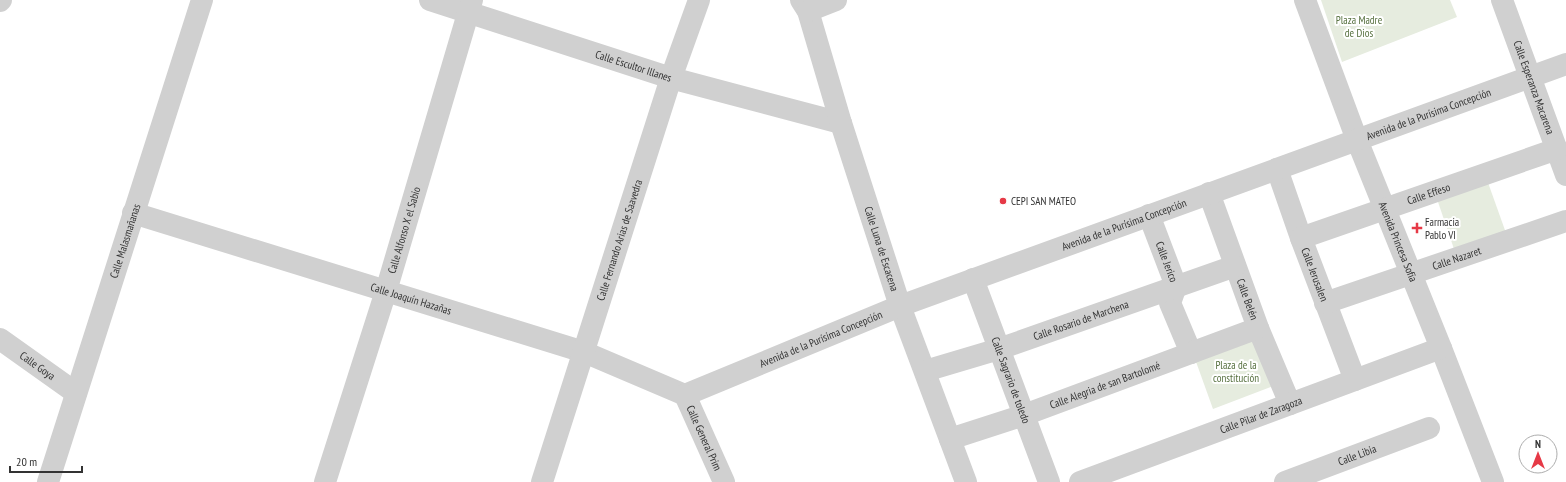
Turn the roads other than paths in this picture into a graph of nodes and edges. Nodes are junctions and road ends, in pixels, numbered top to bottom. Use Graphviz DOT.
graph roads {
  1 [pos="202,0"];
  2 [pos="430,0"];
  3 [pos="699,0"];
  4 [pos="836,0"];
  5 [pos="1305,0"];
  6 [pos="1502,0"];
  7 [pos="470,6"];
  8 [pos="805,6"];
  9 [pos="1566,64"];
  10 [pos="1531,76"];
  11 [pos="671,78"];
  12 [pos="840,123"];
  13 [pos="1558,126"];
  14 [pos="1357,140"];
  15 [pos="1557,149"];
  16 [pos="1277,169"];
  17 [pos="1566,175"];
  18 [pos="1209,193"];
  19 [pos="1385,210"];
  20 [pos="133,213"];
  21 [pos="1149,215"];
  22 [pos="1566,221"];
  23 [pos="1301,238"];
  24 [pos="1235,266"];
  25 [pos="1411,274"];
  26 [pos="972,279"];
  27 [pos="1176,286"];
  28 [pos="386,291"];
  29 [pos="1325,303"];
  30 [pos="900,306"];
  31 [pos="1258,328"];
  32 [pos="0,339"];
  33 [pos="1441,348"];
  34 [pos="999,349"];
  35 [pos="584,352"];
  36 [pos="1191,353"];
  37 [pos="925,372"];
  38 [pos="1354,380"];
  39 [pos="76,393"];
  40 [pos="685,395"];
  41 [pos="1290,404"];
  42 [pos="1024,415"];
  43 [pos="1429,428"];
  44 [pos="950,439"];
  45 [pos="48,482"];
  46 [pos="325,482"];
  47 [pos="542,482"];
  48 [pos="724,482"];
  49 [pos="966,482"];
  50 [pos="1049,482"];
  51 [pos="1080,482"];
  52 [pos="1285,482"];
  53 [pos="1493,482"];
  1 -- 20 [label="street, Calle Malasmañanas"];
  2 -- 7 [label="street, Calle Escultor Illanes"];
  3 -- 11 [label="street, Calle Fernando Arias de Saavedra"];
  4 -- 8 [label="street"];
  5 -- 14 [label="street, Avenida Princesa Sofía"];
  6 -- 10 [label="street, Calle Esperanza Macarena"];
  7 -- 11 [label="street, Calle Escultor Illanes"];
  7 -- 28 [label="street, Calle Alfonso X el Sabio"];
  8 -- 12 [label="street, Calle Luna de Escacena"];
  9 -- 10 [label="street, Avenida de la Purísima Concepción"];
  10 -- 13 [label="street, Calle Esperanza Macarena"];
  10 -- 14 [label="street, Avenida de la Purísima Concepción"];
  11 -- 12 [label="street, Calle Escultor Illanes"];
  11 -- 35 [label="street, Calle Fernando Arias de Saavedra"];
  12 -- 30 [label="street, Calle Luna de Escacena"];
  13 -- 15 [label="street, Calle Esperanza Macarena"];
  14 -- 16 [label="street, Avenida de la Purísima Concepción"];
  14 -- 19 [label="street, Avenida Princesa Sofía"];
  15 -- 17 [label="street, Calle Esperanza Macarena"];
  15 -- 19 [label="street, Calle Effeso"];
  16 -- 18 [label="street, Avenida de la Purísima Concepción"];
  16 -- 23 [label="street, Calle Jerusalen"];
  18 -- 21 [label="street, Avenida de la Purísima Concepción"];
  18 -- 24 [label="street, Calle Belén"];
  19 -- 23 [label="street, Calle Effeso"];
  19 -- 25 [label="street, Avenida Princesa Sofía"];
  20 -- 28 [label="street, Calle Joaquín Hazañas"];
  20 -- 39 [label="street, Calle Malasmañanas"];
  21 -- 26 [label="street, Avenida de la Purísima Concepción"];
  21 -- 27 [label="street, Calle Jerico"];
  22 -- 25 [label="street, Calle Nazaret"];
  23 -- 29 [label="street, Calle Jerusalen"];
  24 -- 27 [label="street, Calle Rosario de Marchena"];
  24 -- 31 [label="street, Calle Belén"];
  25 -- 29 [label="street, Calle Nazaret"];
  25 -- 33 [label="street, Avenida Princesa Sofía"];
  26 -- 30 [label="street, Avenida de la Purísima Concepción"];
  26 -- 34 [label="street, Calle Sagrario de toledo"];
  27 -- 34 [label="street, Calle Rosario de Marchena"];
  27 -- 36 [label="street, Calle Jerico"];
  28 -- 35 [label="street, Calle Joaquín Hazañas"];
  28 -- 46 [label="street, Calle Alfonso X el Sabio"];
  29 -- 38 [label="street, Calle Jerusalen"];
  30 -- 37 [label="street, Calle Luna de Escacena"];
  30 -- 40 [label="street, Avenida de la Purísima Concepción"];
  31 -- 36 [label="street, Calle Alegria de san Bartolomé"];
  31 -- 41 [label="street, Calle Belén"];
  32 -- 39 [label="street, Calle Goya"];
  33 -- 38 [label="street, Calle Pilar de Zaragoza"];
  33 -- 53 [label="street, Avenida Princesa Sofía"];
  34 -- 37 [label="street, Calle Rosario de Marchena"];
  34 -- 42 [label="street, Calle Sagrario de toledo"];
  35 -- 40 [label="street, Calle Joaquín Hazañas"];
  35 -- 47 [label="street, Calle Fernando Arias de Saavedra"];
  36 -- 42 [label="street, Calle Alegria de san Bartolomé"];
  37 -- 44 [label="street, Calle Luna de Escacena"];
  38 -- 41 [label="street, Calle Pilar de Zaragoza"];
  39 -- 45 [label="street, Calle Malasmañanas"];
  40 -- 48 [label="street, Calle General Prim"];
  41 -- 51 [label="street, Calle Pilar de Zaragoza"];
  42 -- 44 [label="street, Calle Alegria de san Bartolomé"];
  42 -- 50 [label="street, Calle Sagrario de toledo"];
  43 -- 52 [label="street, Calle Libia"];
  44 -- 49 [label="street, Calle Luna de Escacena"];
}
